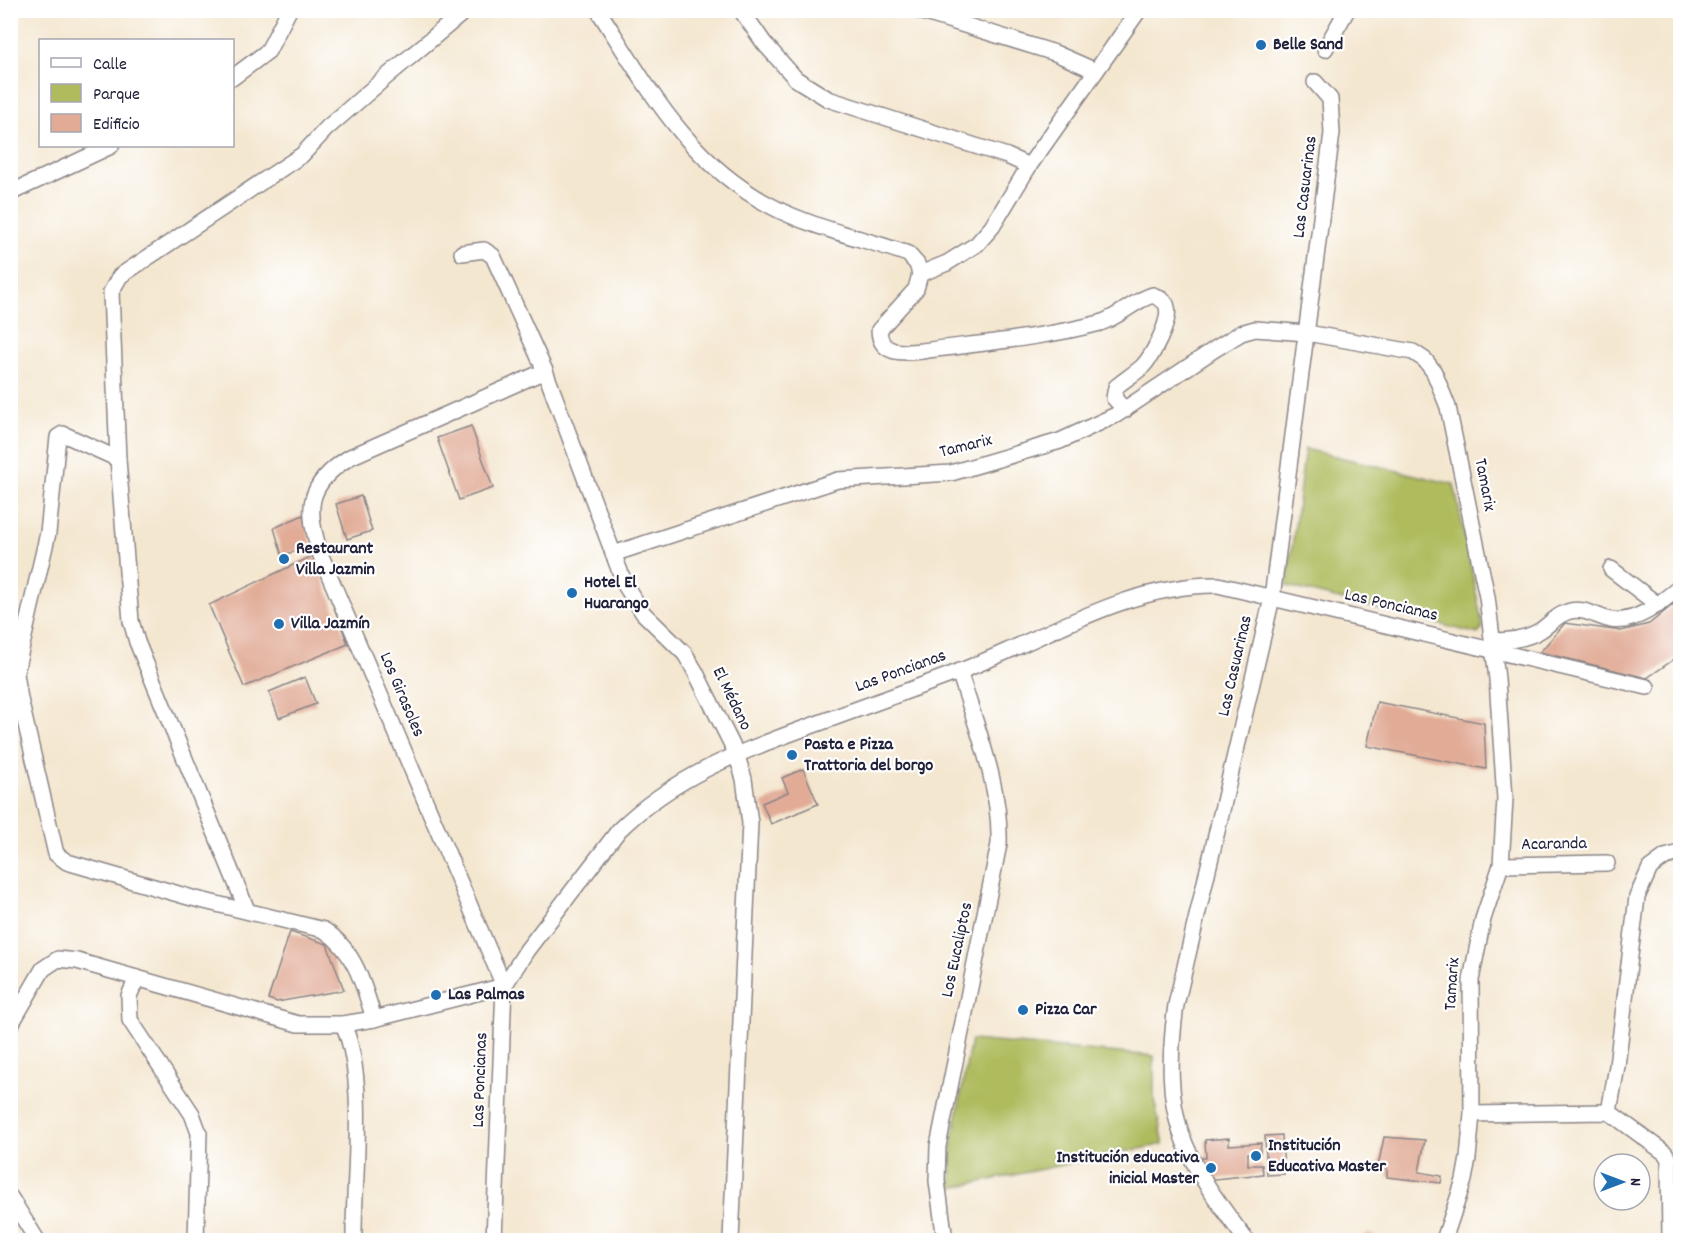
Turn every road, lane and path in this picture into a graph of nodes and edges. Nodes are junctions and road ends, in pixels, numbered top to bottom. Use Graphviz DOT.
graph roads {
  1 [pos="288,10"];
  2 [pos="466,10"];
  3 [pos="598,10"];
  4 [pos="741,10"];
  5 [pos="916,10"];
  6 [pos="1139,10"];
  7 [pos="1347,10"];
  8 [pos="1325,50"];
  9 [pos="1096,71"];
  10 [pos="234,76"];
  11 [pos="1315,82"];
  12 [pos="109,147"];
  13 [pos="1029,166"];
  14 [pos="10,193"];
  15 [pos="462,253"];
  16 [pos="920,274"];
  17 [pos="1307,333"];
  18 [pos="544,370"];
  19 [pos="1125,410"];
  20 [pos="118,459"];
  21 [pos="613,554"];
  22 [pos="1611,569"];
  23 [pos="1680,587"];
  24 [pos="1272,598"];
  25 [pos="1658,605"];
  26 [pos="1492,645"];
  27 [pos="959,672"];
  28 [pos="1647,687"];
  29 [pos="736,753"];
  30 [pos="1680,853"];
  31 [pos="1607,863"];
  32 [pos="1501,865"];
  33 [pos="247,910"];
  34 [pos="137,978"];
  35 [pos="504,986"];
  36 [pos="374,1019"];
  37 [pos="343,1024"];
  38 [pos="10,1026"];
  39 [pos="1609,1112"];
  40 [pos="1472,1114"];
  41 [pos="10,1197"];
  42 [pos="37,1240"];
  43 [pos="196,1240"];
  44 [pos="354,1240"];
  45 [pos="494,1240"];
  46 [pos="731,1240"];
  47 [pos="945,1240"];
  48 [pos="1246,1240"];
  49 [pos="1444,1240"];
  50 [pos="1670,1240"];
  1 -- 10 [label="street"];
  2 -- 20 [label="street"];
  3 -- 16 [label="street"];
  4 -- 13 [label="street"];
  5 -- 9 [label="street"];
  6 -- 9 [label="street"];
  7 -- 8 [label="street"];
  9 -- 13 [label="street"];
  11 -- 17 [label="street, Las Casuarinas"];
  12 -- 14 [label="street"];
  13 -- 16 [label="street"];
  15 -- 18 [label="street, El Médano"];
  16 -- 19 [label="street"];
  17 -- 19 [label="street, Tamarix"];
  17 -- 24 [label="street, Las Casuarinas"];
  17 -- 26 [label="street, Tamarix"];
  18 -- 21 [label="street, El Médano"];
  18 -- 35 [label="street, Los Girasoles"];
  19 -- 21 [label="street, Tamarix"];
  20 -- 33 [label="street"];
  20 -- 33 [label="street"];
  21 -- 29 [label="street, El Médano"];
  22 -- 25 [label="street"];
  23 -- 25 [label="street"];
  24 -- 26 [label="street, Las Poncianas"];
  24 -- 27 [label="street, Las Poncianas"];
  24 -- 48 [label="street, Las Casuarinas"];
  25 -- 26 [label="street"];
  26 -- 28 [label="street, Las Poncianas"];
  26 -- 32 [label="street, Tamarix"];
  27 -- 29 [label="street, Las Poncianas"];
  27 -- 47 [label="street, Los Eucaliptos"];
  29 -- 35 [label="street, Las Poncianas"];
  29 -- 46 [label="street, El Médano"];
  30 -- 39 [label="street"];
  31 -- 32 [label="street, Acaranda"];
  32 -- 40 [label="street, Tamarix"];
  33 -- 36 [label="street"];
  34 -- 37 [label="street"];
  34 -- 38 [label="street"];
  34 -- 43 [label="street"];
  35 -- 36 [label="street"];
  35 -- 45 [label="street, Las Poncianas"];
  36 -- 37 [label="street"];
  37 -- 44 [label="street"];
  39 -- 40 [label="street"];
  39 -- 50 [label="street"];
  40 -- 49 [label="street, Tamarix"];
  41 -- 42 [label="street"];
}
